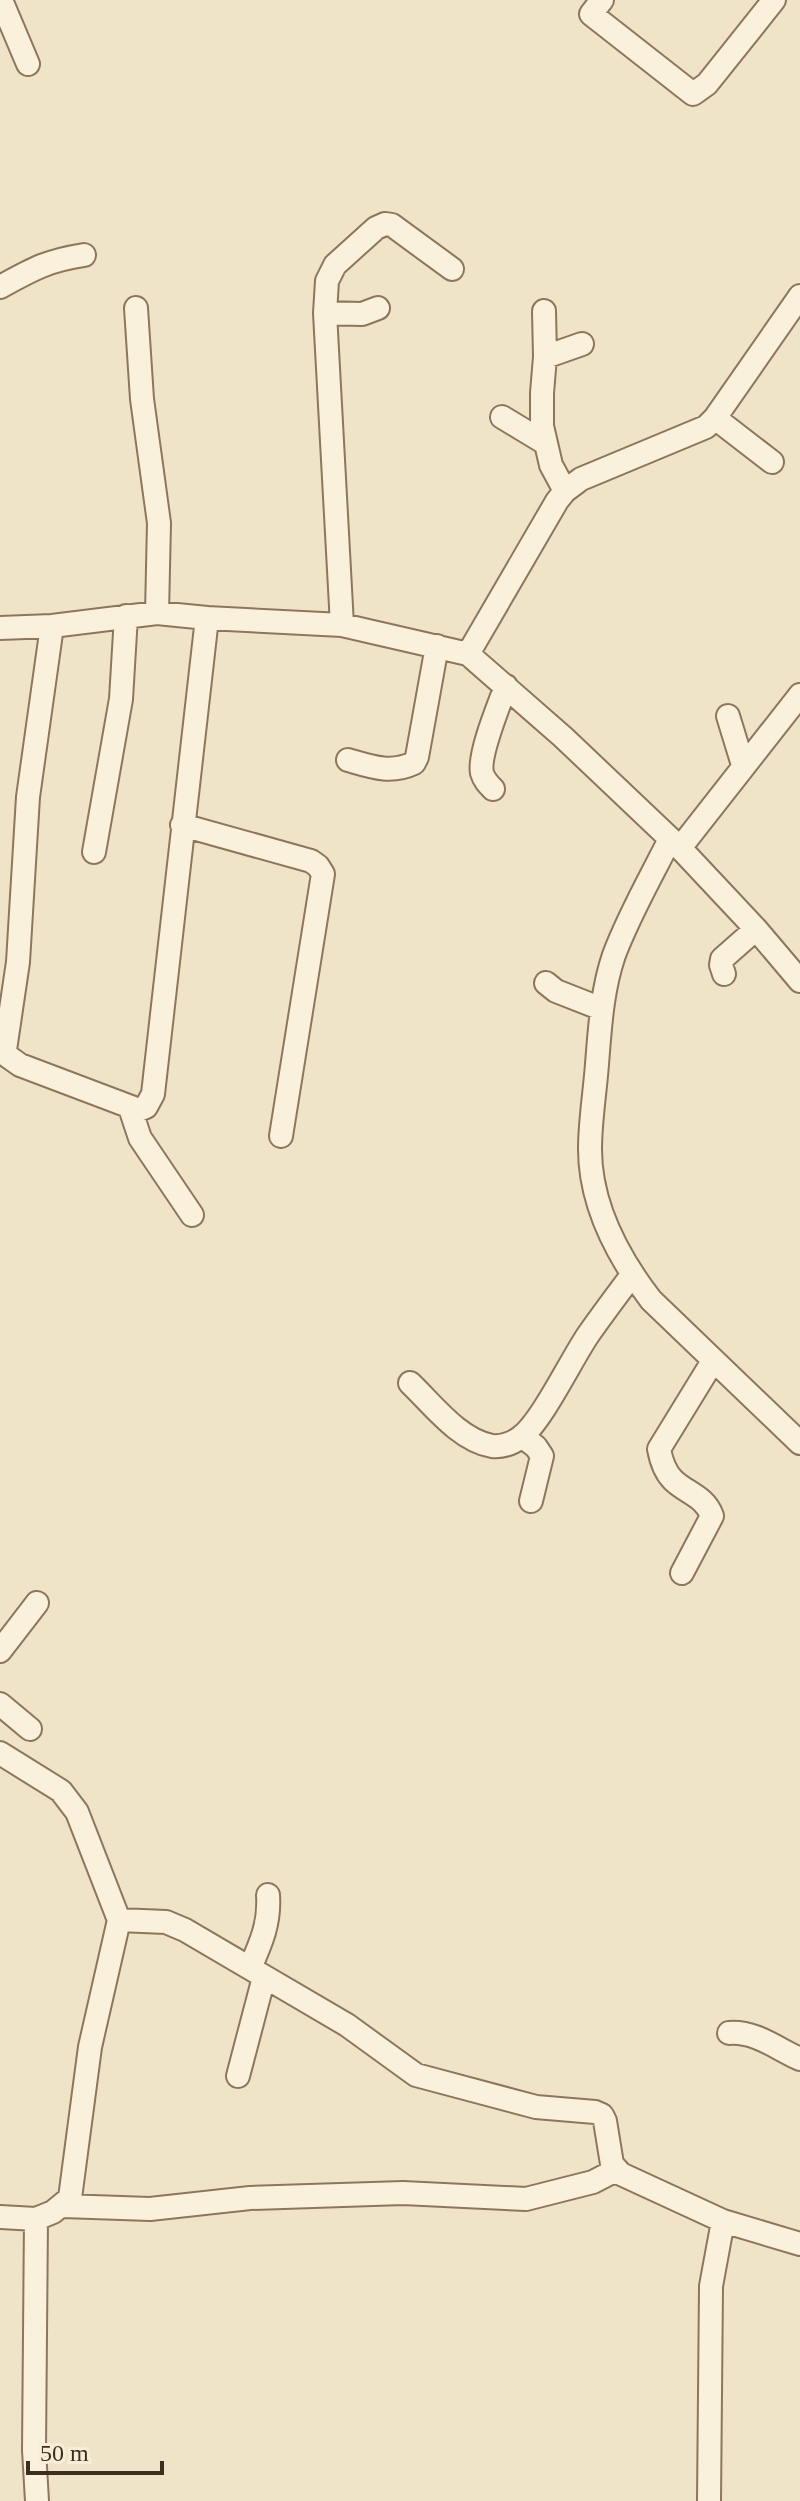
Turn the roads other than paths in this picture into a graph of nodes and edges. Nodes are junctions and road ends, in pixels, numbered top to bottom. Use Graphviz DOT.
graph roads {
  1 [pos="1,0"];
  2 [pos="774,0"];
  3 [pos="589,5"];
  4 [pos="28,64"];
  5 [pos="84,255"];
  6 [pos="452,269"];
  7 [pos="0,287"];
  8 [pos="800,296"];
  9 [pos="136,308"];
  10 [pos="378,308"];
  11 [pos="544,311"];
  12 [pos="325,313"];
  13 [pos="582,344"];
  14 [pos="545,357"];
  15 [pos="502,417"];
  16 [pos="715,418"];
  17 [pos="545,443"];
  18 [pos="772,462"];
  19 [pos="565,491"];
  20 [pos="157,613"];
  21 [pos="126,616"];
  22 [pos="207,618"];
  23 [pos="342,625"];
  24 [pos="52,626"];
  25 [pos="0,628"];
  26 [pos="437,646"];
  27 [pos="468,654"];
  28 [pos="506,686"];
  29 [pos="800,695"];
  30 [pos="728,716"];
  31 [pos="348,760"];
  32 [pos="743,765"];
  33 [pos="493,789"];
  34 [pos="182,825"];
  35 [pos="675,843"];
  36 [pos="94,852"];
  37 [pos="756,929"];
  38 [pos="724,974"];
  39 [pos="800,981"];
  40 [pos="546,983"];
  41 [pos="602,1009"];
  42 [pos="130,1108"];
  43 [pos="281,1136"];
  44 [pos="192,1215"];
  45 [pos="632,1275"];
  46 [pos="713,1361"];
  47 [pos="410,1383"];
  48 [pos="522,1436"];
  49 [pos="800,1443"];
  50 [pos="531,1501"];
  51 [pos="682,1573"];
  52 [pos="37,1603"];
  53 [pos="1,1647"];
  54 [pos="0,1704"];
  55 [pos="30,1729"];
  56 [pos="0,1753"];
  57 [pos="268,1895"];
  58 [pos="119,1920"];
  59 [pos="257,1972"];
  60 [pos="729,2033"];
  61 [pos="800,2059"];
  62 [pos="238,2076"];
  63 [pos="616,2170"];
  64 [pos="63,2206"];
  65 [pos="0,2217"];
  66 [pos="36,2219"];
  67 [pos="723,2221"];
  68 [pos="800,2244"];
  69 [pos="37,2501"];
  70 [pos="709,2501"];
  1 -- 4 [label="street"];
  2 -- 3 [label="street"];
  5 -- 7 [label="street"];
  6 -- 12 [label="street"];
  8 -- 16 [label="street"];
  9 -- 20 [label="street"];
  10 -- 12 [label="street"];
  11 -- 14 [label="street"];
  12 -- 23 [label="street"];
  13 -- 14 [label="street"];
  14 -- 17 [label="street"];
  15 -- 17 [label="street"];
  16 -- 18 [label="street"];
  16 -- 19 [label="street"];
  17 -- 19 [label="street"];
  19 -- 27 [label="street"];
  20 -- 21 [label="street"];
  20 -- 22 [label="street"];
  21 -- 24 [label="street"];
  21 -- 36 [label="street"];
  22 -- 23 [label="street"];
  22 -- 34 [label="street"];
  23 -- 26 [label="street"];
  24 -- 25 [label="street"];
  24 -- 42 [label="street"];
  26 -- 27 [label="street"];
  26 -- 31 [label="street"];
  27 -- 28 [label="street"];
  28 -- 33 [label="street"];
  28 -- 35 [label="street"];
  29 -- 32 [label="street"];
  30 -- 32 [label="street"];
  32 -- 35 [label="street"];
  34 -- 42 [label="street"];
  34 -- 43 [label="street"];
  35 -- 37 [label="street"];
  35 -- 41 [label="street"];
  37 -- 38 [label="street"];
  37 -- 39 [label="street"];
  40 -- 41 [label="street"];
  41 -- 45 [label="street"];
  42 -- 44 [label="street"];
  45 -- 46 [label="street"];
  45 -- 48 [label="street"];
  46 -- 49 [label="street"];
  46 -- 51 [label="street"];
  47 -- 48 [label="street"];
  48 -- 50 [label="street"];
  52 -- 53 [label="street"];
  54 -- 55 [label="street"];
  56 -- 58 [label="street"];
  57 -- 59 [label="street"];
  58 -- 59 [label="street"];
  58 -- 64 [label="street"];
  59 -- 62 [label="street"];
  59 -- 63 [label="street"];
  60 -- 61 [label="street"];
  63 -- 64 [label="street"];
  63 -- 67 [label="street"];
  64 -- 66 [label="street"];
  65 -- 66 [label="street"];
  66 -- 69 [label="street"];
  67 -- 68 [label="street"];
  67 -- 70 [label="street"];
}
